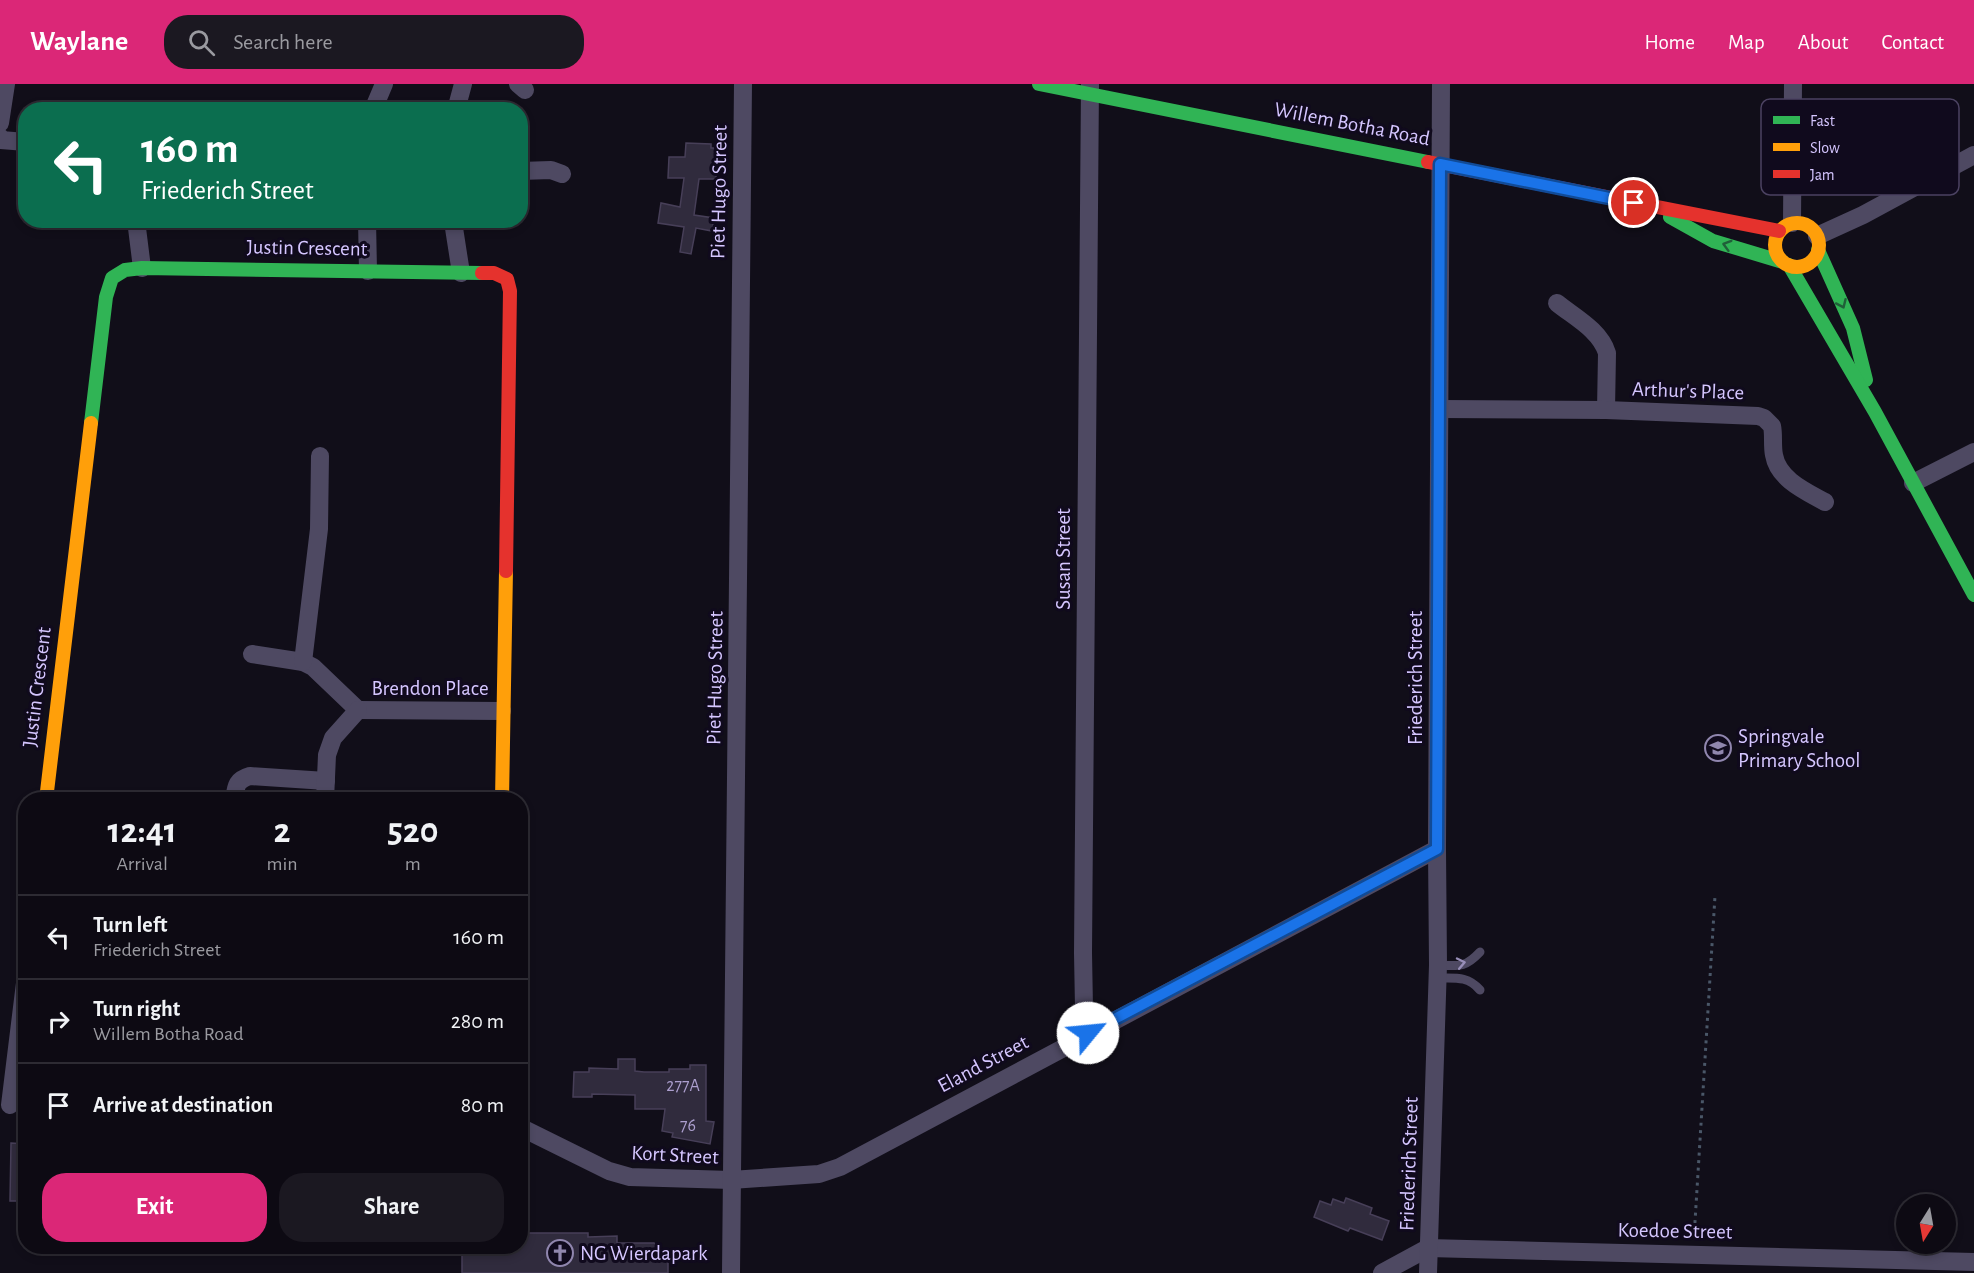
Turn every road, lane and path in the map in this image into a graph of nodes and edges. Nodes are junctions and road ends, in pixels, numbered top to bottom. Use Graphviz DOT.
graph roads {
  1 [pos="6,84"];
  2 [pos="384,84"];
  3 [pos="463,84"];
  4 [pos="743,84"];
  5 [pos="1039,84"];
  6 [pos="1441,84"];
  7 [pos="1793,84"];
  8 [pos="1089,89"];
  9 [pos="1792,99"];
  10 [pos="376,102"];
  11 [pos="458,102"];
  12 [pos="0,123"];
  13 [pos="0,137"];
  14 [pos="18,141"];
  15 [pos="1974,155"];
  16 [pos="1959,163"];
  17 [pos="1440,164"];
  18 [pos="528,171"];
  19 [pos="562,174"];
  20 [pos="1788,195"];
  21 [pos="1900,195"];
  22 [pos="1656,208"];
  23 [pos="1786,227"];
  24 [pos="136,228"];
  25 [pos="366,228"];
  26 [pos="454,228"];
  27 [pos="1817,243"];
  28 [pos="1786,263"];
  29 [pos="142,268"];
  30 [pos="368,271"];
  31 [pos="460,273"];
  32 [pos="1557,303"];
  33 [pos="1440,409"];
  34 [pos="1606,410"];
  35 [pos="1875,412"];
  36 [pos="1974,452"];
  37 [pos="320,456"];
  38 [pos="1913,483"];
  39 [pos="1825,502"];
  40 [pos="1966,561"];
  41 [pos="1974,595"];
  42 [pos="252,654"];
  43 [pos="303,662"];
  44 [pos="358,710"];
  45 [pos="502,711"];
  46 [pos="325,790"];
  47 [pos="47,792"];
  48 [pos="235,792"];
  49 [pos="502,792"];
  50 [pos="1437,849"];
  51 [pos="1715,896"];
  52 [pos="1480,952"];
  53 [pos="1438,971"];
  54 [pos="1480,990"];
  55 [pos="1088,1033"];
  56 [pos="18,1049"];
  57 [pos="12,1105"];
  58 [pos="528,1131"];
  59 [pos="731,1180"];
  60 [pos="1428,1248"];
  61 [pos="1693,1254"];
  62 [pos="1974,1262"];
  63 [pos="731,1273"];
  64 [pos="1382,1273"];
  65 [pos="1428,1273"];
  1 -- 12 [label="street"];
  2 -- 10 [label="street"];
  3 -- 11 [label="street"];
  4 -- 59 [label="street, Piet Hugo Street"];
  5 -- 8 [label="street, Willem Botha Road"];
  6 -- 17 [label="street, Friederich Street"];
  7 -- 9 [label="street"];
  8 -- 17 [label="street, Willem Botha Road"];
  8 -- 55 [label="street, Susan Street"];
  13 -- 14 [label="street"];
  15 -- 16 [label="street"];
  17 -- 22 [label="street, Willem Botha Road"];
  17 -- 33 [label="street, Friederich Street"];
  18 -- 19 [label="street"];
  20 -- 23 [label="street"];
  21 -- 27 [label="street"];
  22 -- 23 [label="street, Willem Botha Road"];
  28 -- 22 [label="street, Willem Botha Road, one-way"];
  23 -- 27 [label="street"];
  23 -- 28 [label="street"];
  24 -- 29 [label="street"];
  25 -- 30 [label="street"];
  26 -- 31 [label="street"];
  27 -- 28 [label="street"];
  27 -- 35 [label="street, one-way"];
  28 -- 35 [label="street"];
  29 -- 30 [label="street, Justin Crescent"];
  29 -- 47 [label="street, Justin Crescent"];
  30 -- 31 [label="street, Justin Crescent"];
  31 -- 45 [label="street, Justin Crescent"];
  32 -- 34 [label="street, Arthur's Place"];
  33 -- 34 [label="street, Arthur's Place"];
  33 -- 50 [label="street, Friederich Street"];
  34 -- 39 [label="street, Arthur's Place"];
  35 -- 38 [label="street"];
  36 -- 38 [label="street"];
  37 -- 43 [label="street"];
  38 -- 40 [label="street"];
  40 -- 41 [label="street"];
  42 -- 43 [label="street"];
  43 -- 44 [label="street"];
  44 -- 45 [label="street, Brendon Place"];
  44 -- 46 [label="street"];
  45 -- 49 [label="street, Justin Crescent"];
  46 -- 48 [label="street"];
  50 -- 53 [label="street, Friederich Street"];
  50 -- 55 [label="street, Eland Street"];
  51 -- 61 [label="path"];
  53 -- 52 [label="lane, one-way"];
  53 -- 54 [label="lane"];
  53 -- 60 [label="street, Friederich Street"];
  55 -- 59 [label="street, Eland Street"];
  56 -- 57 [label="street"];
  58 -- 59 [label="street, Kort Street"];
  59 -- 63 [label="street, Piet Hugo Street"];
  60 -- 61 [label="street, Koedoe Street"];
  60 -- 64 [label="street, Koedoe Street"];
  60 -- 65 [label="street, Friederich Street"];
  61 -- 62 [label="street, Koedoe Street"];
}
